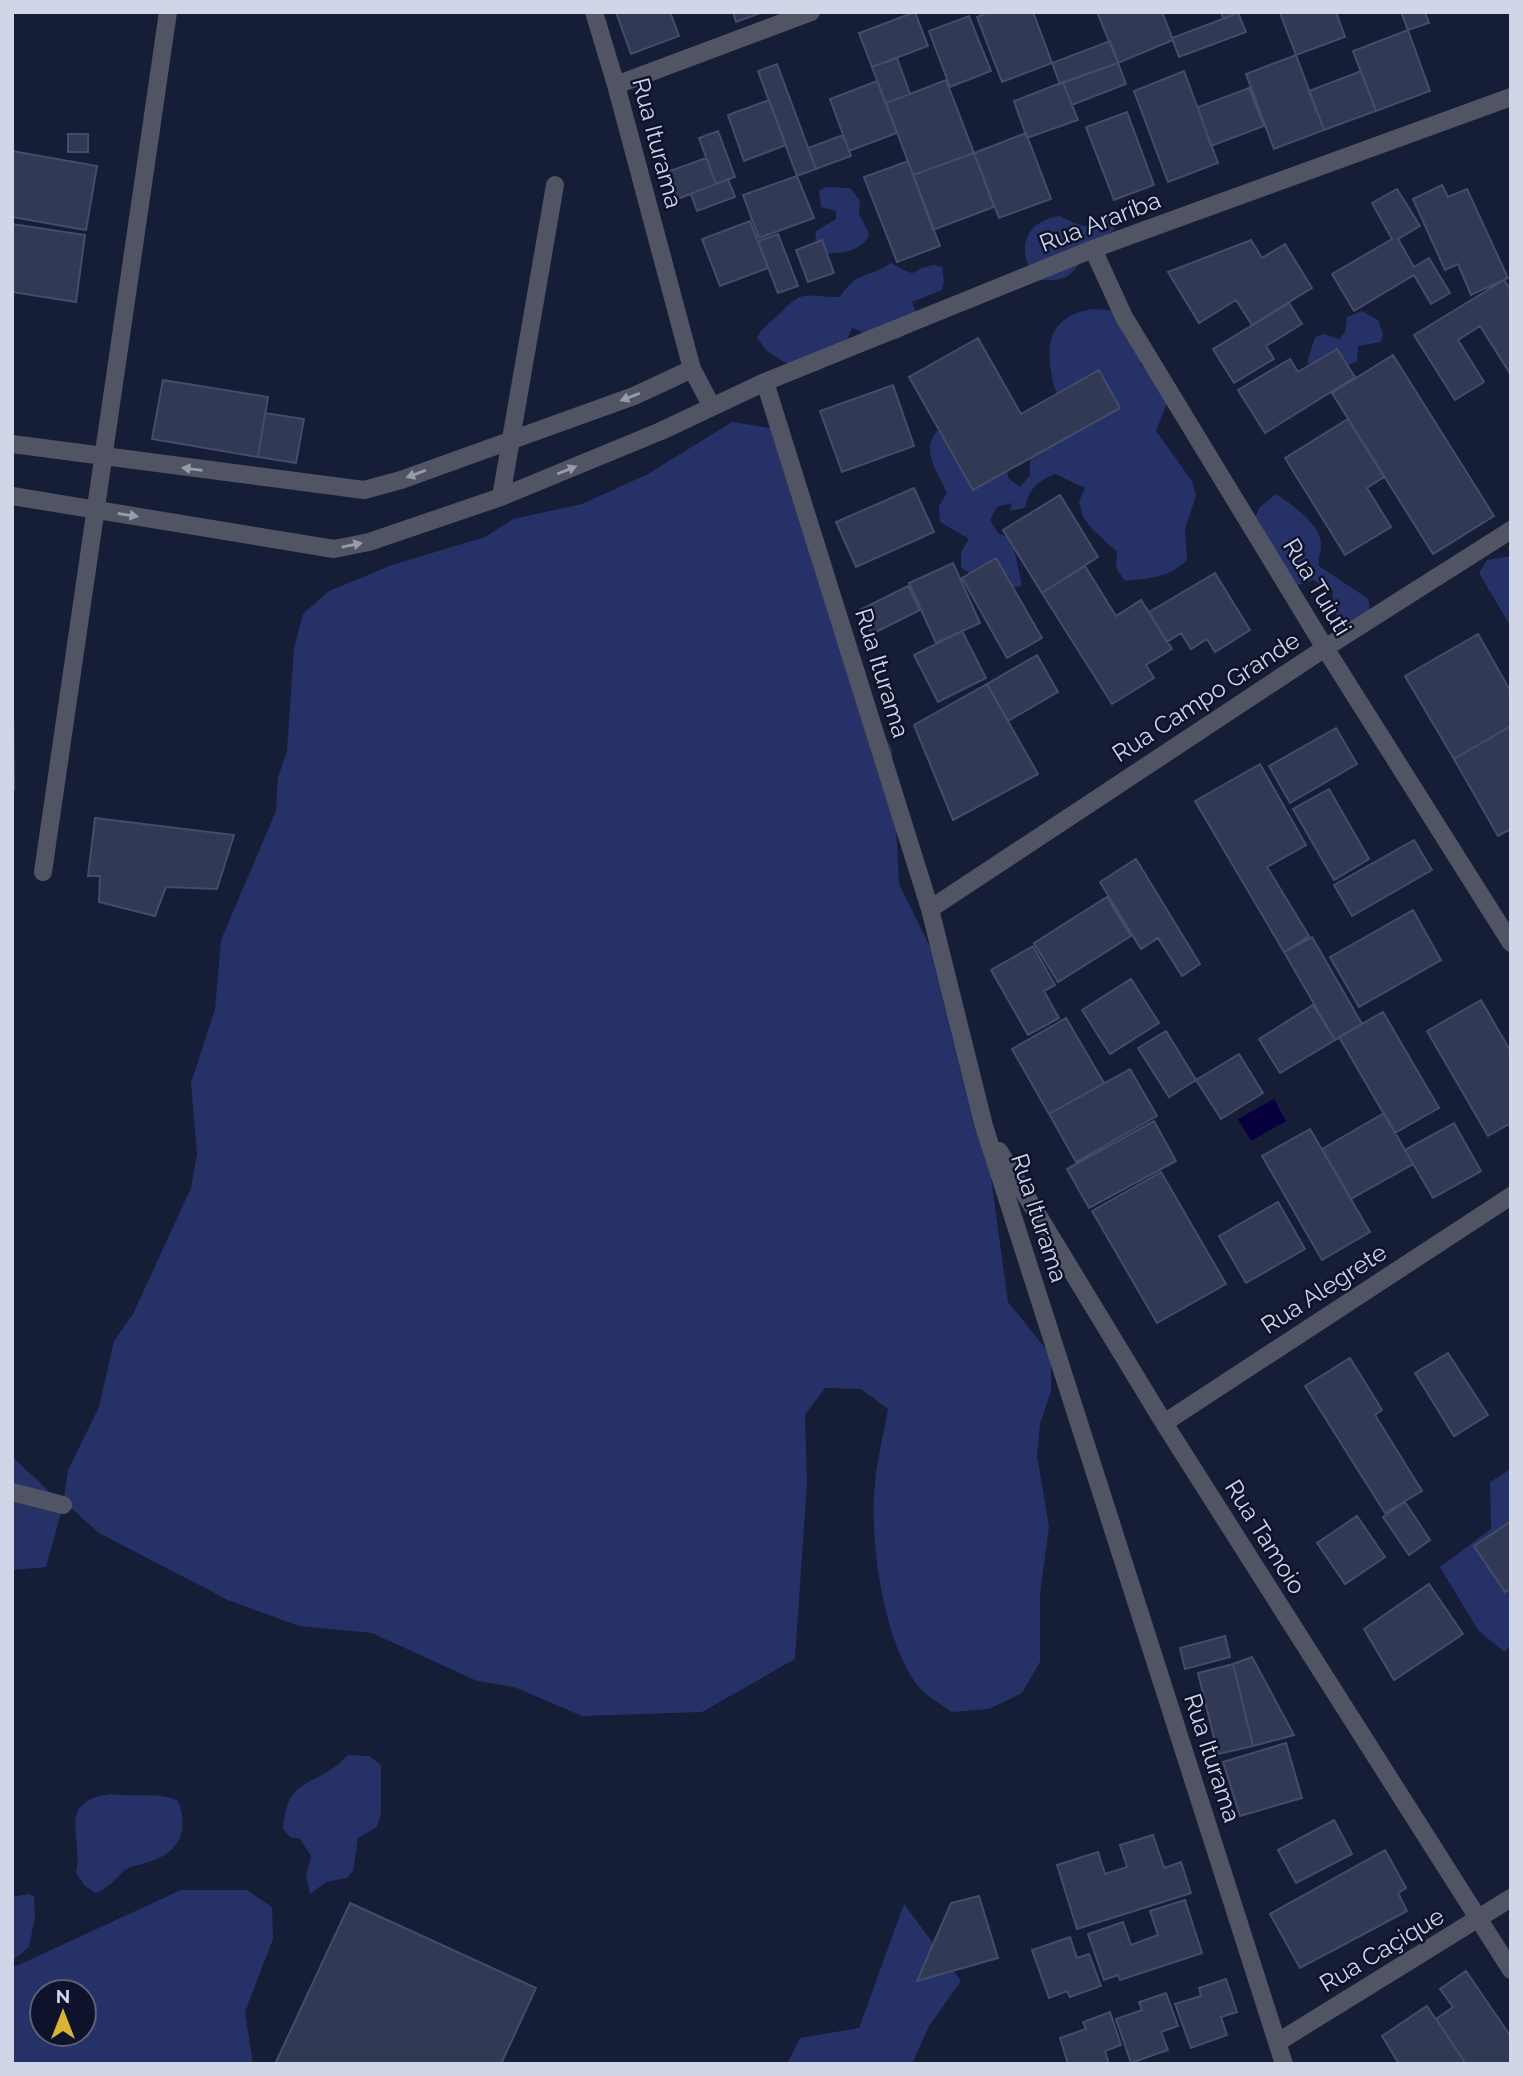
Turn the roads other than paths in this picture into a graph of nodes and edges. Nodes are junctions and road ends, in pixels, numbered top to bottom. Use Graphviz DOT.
graph roads {
  1 [pos="167,12"];
  2 [pos="594,12"];
  3 [pos="811,12"];
  4 [pos="616,85"];
  5 [pos="1511,97"];
  6 [pos="555,185"];
  7 [pos="1093,249"];
  8 [pos="692,369"];
  9 [pos="765,382"];
  10 [pos="711,405"];
  11 [pos="513,438"];
  12 [pos="12,444"];
  13 [pos="101,458"];
  14 [pos="12,496"];
  15 [pos="501,497"];
  16 [pos="94,509"];
  17 [pos="1511,530"];
  18 [pos="1325,648"];
  19 [pos="43,872"];
  20 [pos="930,909"];
  21 [pos="1511,943"];
  22 [pos="984,1126"];
  23 [pos="1511,1196"];
  24 [pos="1164,1423"];
  25 [pos="12,1492"];
  26 [pos="63,1505"];
  27 [pos="1511,1898"];
  28 [pos="1479,1919"];
  29 [pos="1511,1970"];
  30 [pos="1278,2042"];
  31 [pos="1284,2064"];
  1 -- 13 [label="street"];
  2 -- 4 [label="street, Rua Iturama"];
  3 -- 4 [label="street"];
  4 -- 8 [label="street, Rua Iturama"];
  5 -- 7 [label="street, Rua Araríba"];
  6 -- 11 [label="street"];
  7 -- 9 [label="street, Rua Araríba"];
  7 -- 18 [label="street, Rua Tuiuti"];
  8 -- 10 [label="street, Rua Iturama"];
  8 -- 11 [label="street, one-way"];
  9 -- 10 [label="street, Rua Araríba"];
  9 -- 20 [label="street, Rua Iturama"];
  15 -- 10 [label="street, Rua Araríba, one-way"];
  11 -- 13 [label="street, one-way"];
  11 -- 15 [label="street"];
  12 -- 13 [label="street"];
  13 -- 16 [label="street"];
  14 -- 16 [label="street, Rua Araríba"];
  16 -- 15 [label="street, Rua Araríba, one-way"];
  16 -- 19 [label="street"];
  17 -- 18 [label="street, Rua Campo Grande"];
  18 -- 20 [label="street, Rua Campo Grande"];
  18 -- 21 [label="street, Rua Tuiuti"];
  20 -- 22 [label="street, Rua Iturama"];
  22 -- 24 [label="street, Rua Tamoio"];
  22 -- 30 [label="street, Rua Iturama"];
  23 -- 24 [label="street, Rua Alegrete"];
  24 -- 28 [label="street, Rua Tamoio"];
  25 -- 26 [label="street"];
  27 -- 28 [label="street, Rua Caçique"];
  28 -- 29 [label="street, Rua Tamoio"];
  28 -- 30 [label="street, Rua Caçique"];
  30 -- 31 [label="street, Rua Iturama"];
}
